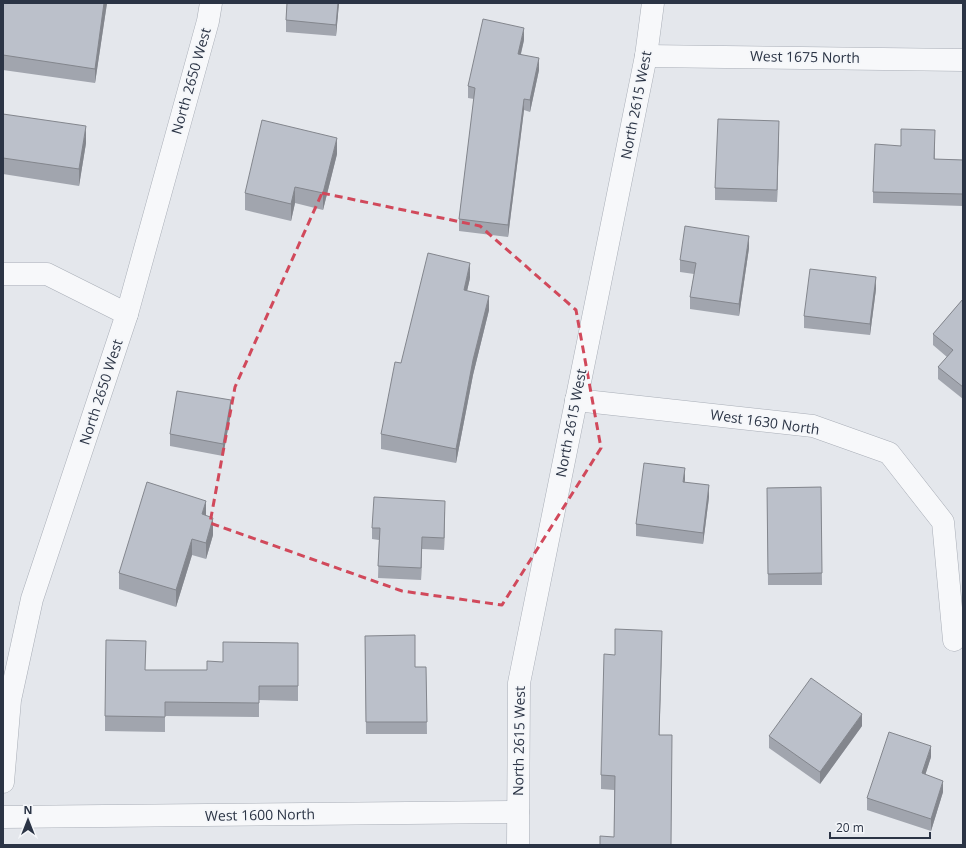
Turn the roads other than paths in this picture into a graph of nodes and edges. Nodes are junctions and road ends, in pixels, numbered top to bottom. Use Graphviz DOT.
graph roads {
  1 [pos="211,3"];
  2 [pos="653,3"];
  3 [pos="646,56"];
  4 [pos="963,60"];
  5 [pos="3,274"];
  6 [pos="126,314"];
  7 [pos="576,400"];
  8 [pos="954,640"];
  9 [pos="3,782"];
  10 [pos="518,812"];
  11 [pos="3,817"];
  12 [pos="518,845"];
  1 -- 6 [label="street, North 2650 West"];
  2 -- 3 [label="street, North 2615 West"];
  3 -- 4 [label="street, West 1675 North"];
  3 -- 7 [label="street, North 2615 West"];
  5 -- 6 [label="street"];
  6 -- 9 [label="street, North 2650 West"];
  7 -- 8 [label="street, West 1630 North"];
  7 -- 10 [label="street, North 2615 West"];
  10 -- 11 [label="street, West 1600 North"];
  10 -- 12 [label="street, North 2615 West"];
}
